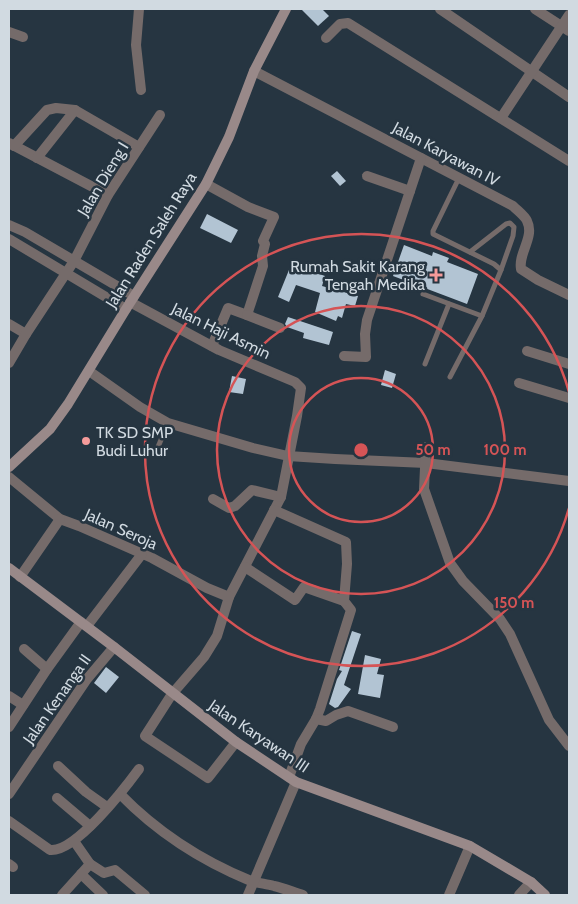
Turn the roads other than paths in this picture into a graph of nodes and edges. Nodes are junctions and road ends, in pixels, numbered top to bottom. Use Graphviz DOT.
graph roads {
  1 [pos="139,9"];
  2 [pos="286,9"];
  3 [pos="440,9"];
  4 [pos="535,9"];
  5 [pos="569,16"];
  6 [pos="566,28"];
  7 [pos="9,32"];
  8 [pos="24,37"];
  9 [pos="326,38"];
  10 [pos="254,71"];
  11 [pos="530,71"];
  12 [pos="142,90"];
  13 [pos="569,96"];
  14 [pos="75,110"];
  15 [pos="160,115"];
  16 [pos="501,118"];
  17 [pos="11,144"];
  18 [pos="139,147"];
  19 [pos="37,158"];
  20 [pos="422,158"];
  21 [pos="569,161"];
  22 [pos="368,176"];
  23 [pos="459,178"];
  24 [pos="206,184"];
  25 [pos="410,191"];
  26 [pos="108,195"];
  27 [pos="9,225"];
  28 [pos="9,239"];
  29 [pos="470,252"];
  30 [pos="74,260"];
  31 [pos="501,270"];
  32 [pos="66,273"];
  33 [pos="423,294"];
  34 [pos="569,295"];
  35 [pos="130,302"];
  36 [pos="449,304"];
  37 [pos="247,315"];
  38 [pos="482,316"];
  39 [pos="9,324"];
  40 [pos="280,328"];
  41 [pos="26,334"];
  42 [pos="212,346"];
  43 [pos="527,351"];
  44 [pos="344,356"];
  45 [pos="9,363"];
  46 [pos="424,364"];
  47 [pos="569,364"];
  48 [pos="89,371"];
  49 [pos="450,376"];
  50 [pos="519,383"];
  51 [pos="569,398"];
  52 [pos="168,423"];
  53 [pos="158,447"];
  54 [pos="426,447"];
  55 [pos="288,456"];
  56 [pos="426,463"];
  57 [pos="9,467"];
  58 [pos="9,477"];
  59 [pos="569,482"];
  60 [pos="281,497"];
  61 [pos="213,499"];
  62 [pos="274,510"];
  63 [pos="60,519"];
  64 [pos="142,554"];
  65 [pos="245,567"];
  66 [pos="9,568"];
  67 [pos="20,577"];
  68 [pos="230,597"];
  69 [pos="344,601"];
  70 [pos="84,624"];
  71 [pos="114,647"];
  72 [pos="24,649"];
  73 [pos="47,668"];
  74 [pos="172,694"];
  75 [pos="9,696"];
  76 [pos="23,705"];
  77 [pos="316,719"];
  78 [pos="9,727"];
  79 [pos="393,727"];
  80 [pos="236,742"];
  81 [pos="569,746"];
  82 [pos="58,766"];
  83 [pos="139,769"];
  84 [pos="292,779"];
  85 [pos="9,794"];
  86 [pos="120,794"];
  87 [pos="56,798"];
  88 [pos="107,807"];
  89 [pos="9,821"];
  90 [pos="90,826"];
  91 [pos="74,841"];
  92 [pos="470,846"];
  93 [pos="90,864"];
  94 [pos="82,874"];
  95 [pos="253,881"];
  96 [pos="531,882"];
  97 [pos="62,895"];
  98 [pos="103,895"];
  99 [pos="145,895"];
  100 [pos="248,895"];
  101 [pos="303,895"];
  102 [pos="449,895"];
  103 [pos="519,895"];
  104 [pos="545,895"];
  1 -- 12 [label="street"];
  2 -- 10 [label="street, Jalan Raden Saleh Raya"];
  3 -- 11 [label="street"];
  4 -- 6 [label="street"];
  5 -- 6 [label="street"];
  6 -- 11 [label="street"];
  7 -- 8 [label="street"];
  9 -- 16 [label="street"];
  10 -- 20 [label="street, Jalan Karyawan IV"];
  10 -- 24 [label="street, Jalan Raden Saleh Raya"];
  11 -- 13 [label="street"];
  11 -- 16 [label="street"];
  14 -- 17 [label="street"];
  14 -- 18 [label="street"];
  14 -- 19 [label="street"];
  15 -- 18 [label="street, Jalan Dieng I"];
  16 -- 21 [label="street"];
  17 -- 19 [label="street"];
  18 -- 26 [label="street, Jalan Dieng I"];
  19 -- 26 [label="street"];
  20 -- 23 [label="street, Jalan Karyawan IV"];
  20 -- 25 [label="street"];
  22 -- 25 [label="street"];
  23 -- 29 [label="lane"];
  23 -- 34 [label="street, Jalan Karyawan IV"];
  24 -- 35 [label="street, Jalan Raden Saleh Raya"];
  24 -- 37 [label="street"];
  25 -- 44 [label="street"];
  26 -- 30 [label="street, Jalan Dieng I"];
  27 -- 30 [label="street"];
  28 -- 32 [label="street"];
  29 -- 31 [label="lane"];
  29 -- 31 [label="lane"];
  30 -- 32 [label="street, Jalan Dieng I"];
  30 -- 35 [label="street"];
  31 -- 38 [label="lane"];
  32 -- 35 [label="street"];
  32 -- 41 [label="street, Jalan Dieng I"];
  33 -- 36 [label="lane"];
  35 -- 42 [label="street, Jalan Haji Asmin"];
  35 -- 48 [label="street, Jalan Raden Saleh Raya"];
  36 -- 38 [label="lane"];
  36 -- 46 [label="lane"];
  37 -- 40 [label="street"];
  37 -- 42 [label="street"];
  38 -- 49 [label="lane"];
  39 -- 41 [label="street"];
  41 -- 45 [label="street, Jalan Dieng I"];
  42 -- 55 [label="street, Jalan Haji Asmin"];
  43 -- 47 [label="street"];
  48 -- 52 [label="street"];
  48 -- 57 [label="street, Jalan Raden Saleh Raya"];
  50 -- 51 [label="street"];
  52 -- 53 [label="lane"];
  52 -- 55 [label="street"];
  54 -- 56 [label="street"];
  55 -- 56 [label="street"];
  55 -- 60 [label="street"];
  56 -- 59 [label="street"];
  56 -- 81 [label="street"];
  58 -- 63 [label="street, Jalan Seroja"];
  60 -- 61 [label="street"];
  60 -- 62 [label="street"];
  62 -- 65 [label="street"];
  62 -- 69 [label="street"];
  63 -- 64 [label="street, Jalan Seroja"];
  63 -- 67 [label="street"];
  64 -- 68 [label="street, Jalan Seroja"];
  64 -- 70 [label="street"];
  65 -- 68 [label="street"];
  65 -- 69 [label="street"];
  66 -- 67 [label="street, Jalan Karyawan III"];
  67 -- 70 [label="street, Jalan Karyawan III"];
  68 -- 74 [label="street"];
  69 -- 77 [label="street"];
  70 -- 71 [label="street, Jalan Karyawan III"];
  70 -- 73 [label="street"];
  71 -- 74 [label="street, Jalan Karyawan III"];
  71 -- 85 [label="street, Jalan Kenanga II"];
  72 -- 73 [label="street"];
  73 -- 76 [label="street"];
  74 -- 80 [label="street, Jalan Karyawan III"];
  74 -- 80 [label="street"];
  75 -- 76 [label="street"];
  76 -- 78 [label="street"];
  77 -- 79 [label="street"];
  77 -- 84 [label="street"];
  80 -- 84 [label="street, Jalan Karyawan III"];
  82 -- 88 [label="street"];
  83 -- 86 [label="street"];
  84 -- 92 [label="street, Jalan Karyawan III"];
  84 -- 95 [label="street"];
  86 -- 88 [label="street"];
  86 -- 95 [label="street"];
  87 -- 90 [label="street"];
  88 -- 90 [label="street"];
  89 -- 91 [label="street"];
  90 -- 91 [label="street"];
  91 -- 93 [label="street"];
  92 -- 96 [label="street, Jalan Karyawan III"];
  92 -- 102 [label="street"];
  93 -- 94 [label="street"];
  93 -- 99 [label="street"];
  94 -- 97 [label="street"];
  94 -- 98 [label="street"];
  95 -- 100 [label="street"];
  95 -- 101 [label="street"];
  96 -- 103 [label="street"];
  96 -- 104 [label="street, Jalan Karyawan III"];
}
